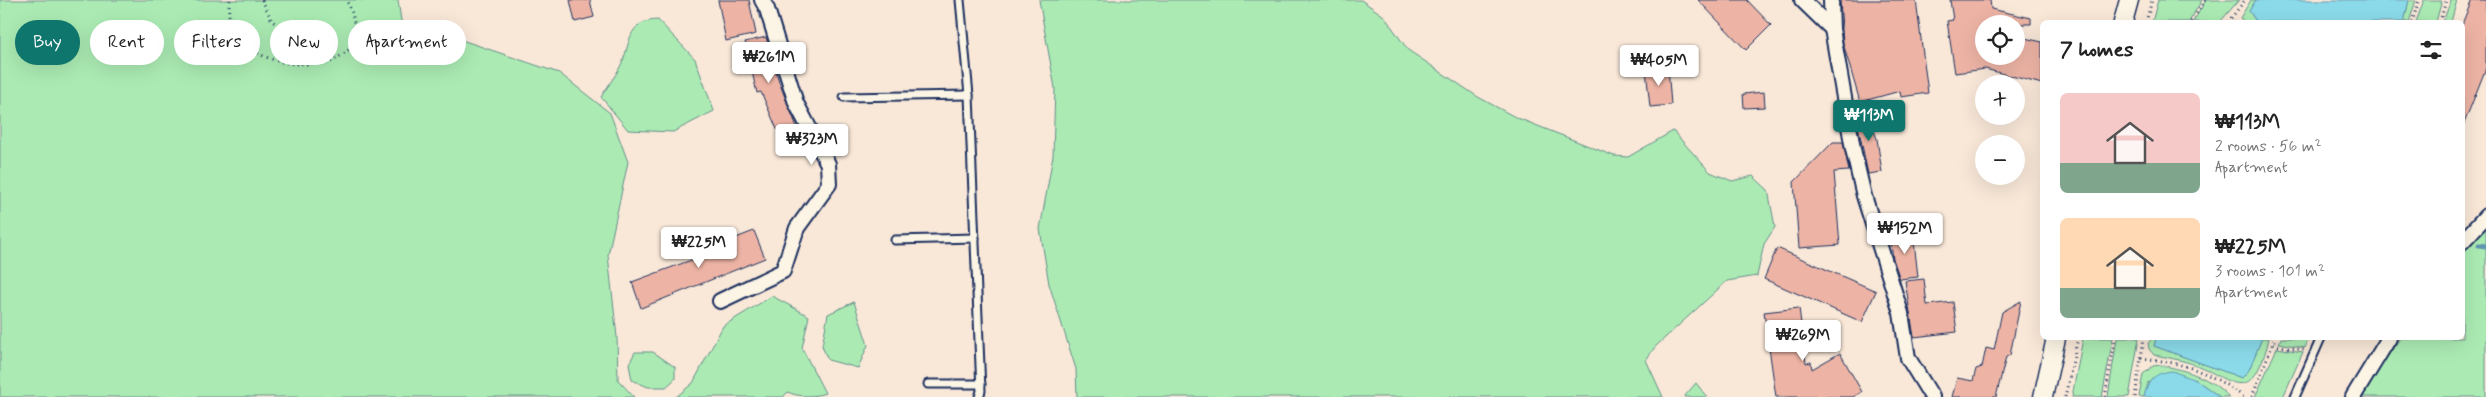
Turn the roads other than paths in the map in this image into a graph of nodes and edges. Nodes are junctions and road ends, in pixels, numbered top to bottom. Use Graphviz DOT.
graph roads {
  1 [pos="762,0"];
  2 [pos="960,0"];
  3 [pos="1802,0"];
  4 [pos="1831,0"];
  5 [pos="2129,0"];
  6 [pos="2124,20"];
  7 [pos="1832,29"];
  8 [pos="969,95"];
  9 [pos="844,97"];
  10 [pos="2486,216"];
  11 [pos="975,238"];
  12 [pos="2465,239"];
  13 [pos="895,240"];
  14 [pos="720,301"];
  15 [pos="2056,340"];
  16 [pos="2320,340"];
  17 [pos="2388,340"];
  18 [pos="928,384"];
  19 [pos="981,384"];
  20 [pos="979,397"];
  21 [pos="1932,397"];
  22 [pos="2043,397"];
  23 [pos="2295,397"];
  24 [pos="2353,397"];
  1 -- 14 [label="street"];
  2 -- 8 [label="lane"];
  3 -- 7 [label="street"];
  4 -- 7 [label="street"];
  5 -- 6 [label="street"];
  7 -- 21 [label="street"];
  8 -- 9 [label="lane"];
  8 -- 11 [label="lane"];
  10 -- 12 [label="street"];
  11 -- 13 [label="lane"];
  11 -- 19 [label="lane"];
  15 -- 22 [label="street"];
  16 -- 23 [label="lane"];
  17 -- 24 [label="street"];
  18 -- 19 [label="lane"];
  19 -- 20 [label="lane"];
}
